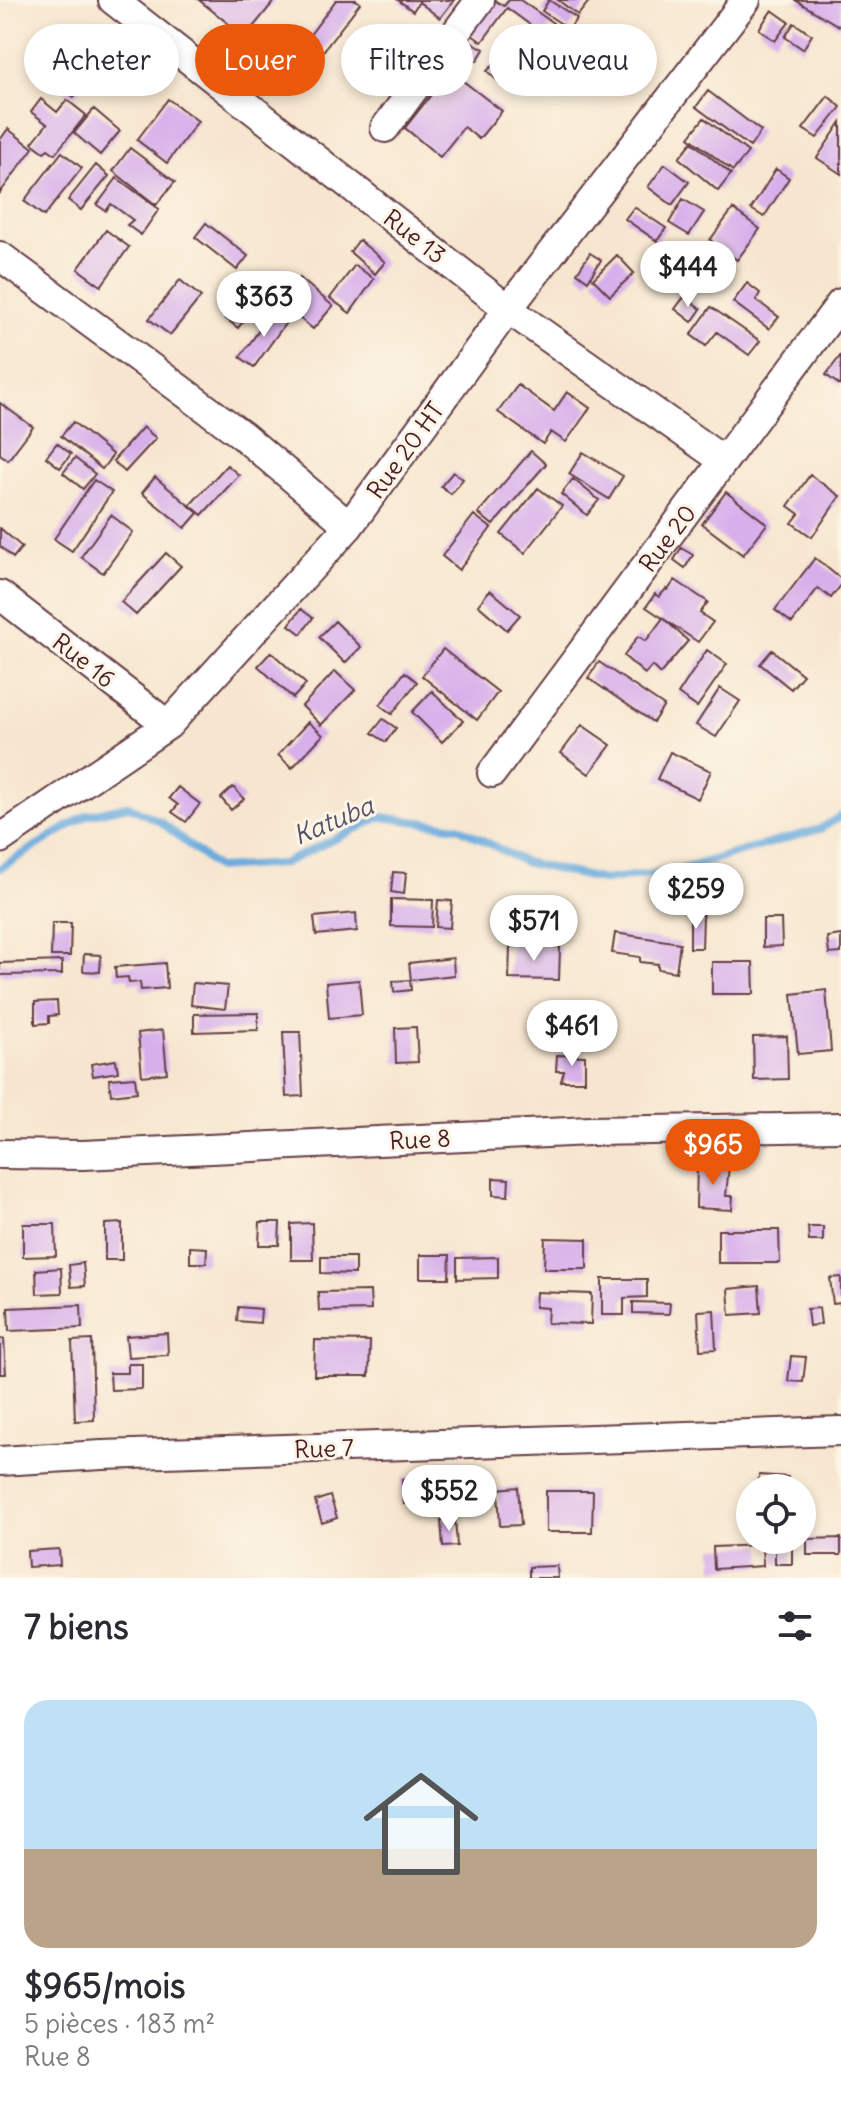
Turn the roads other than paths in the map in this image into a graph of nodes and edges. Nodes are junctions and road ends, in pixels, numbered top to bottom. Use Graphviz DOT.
graph roads {
  1 [pos="480,0"];
  2 [pos="746,0"];
  3 [pos="124,3"];
  4 [pos="385,128"];
  5 [pos="0,256"];
  6 [pos="841,303"];
  7 [pos="508,309"];
  8 [pos="724,461"];
  9 [pos="349,526"];
  10 [pos="0,595"];
  11 [pos="168,725"];
  12 [pos="492,773"];
  13 [pos="0,839"];
  14 [pos="841,1127"];
  15 [pos="0,1154"];
  16 [pos="841,1431"];
  17 [pos="0,1461"];
  1 -- 4 [label="street"];
  2 -- 7 [label="street, Rue 20 HT"];
  3 -- 7 [label="street, Rue 13"];
  5 -- 9 [label="street"];
  6 -- 8 [label="street, Rue 20"];
  7 -- 8 [label="street, Rue 13"];
  7 -- 9 [label="street, Rue 20 HT"];
  8 -- 12 [label="street, Rue 20"];
  9 -- 11 [label="street, Rue 20 HT"];
  10 -- 11 [label="street, Rue 16"];
  11 -- 13 [label="street, Rue 20 HT"];
  14 -- 15 [label="street, Rue 8"];
  16 -- 17 [label="street, Rue 7"];
}
